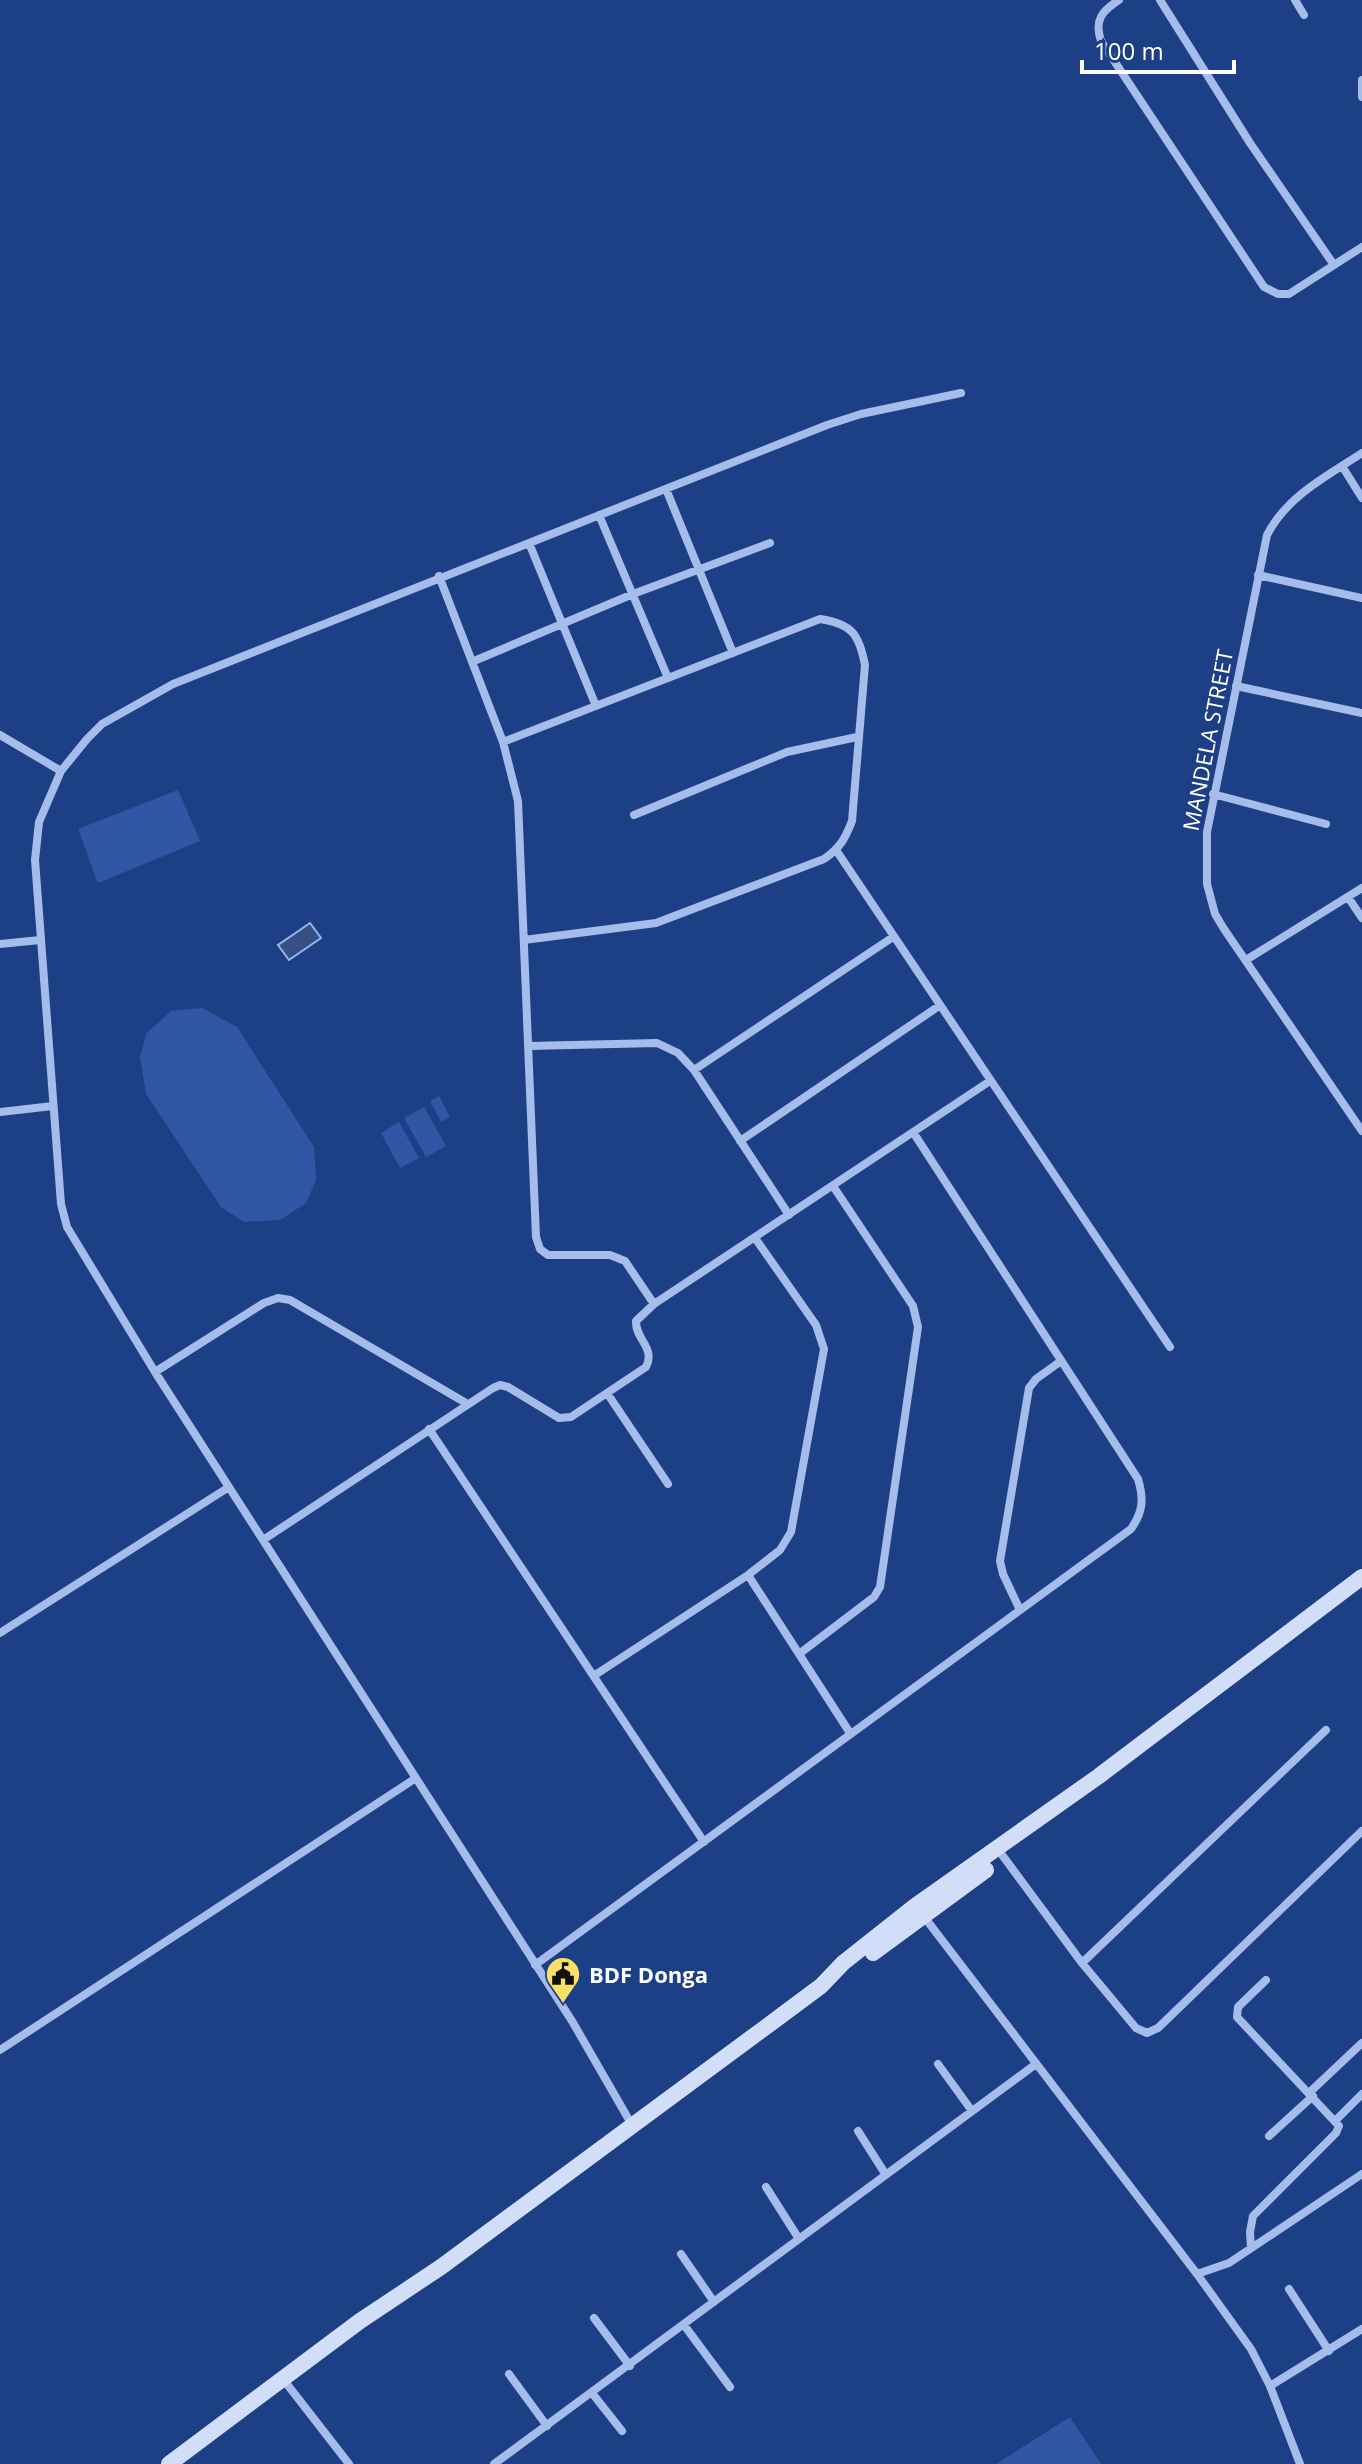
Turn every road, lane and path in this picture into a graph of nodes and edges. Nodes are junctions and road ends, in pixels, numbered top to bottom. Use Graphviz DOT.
graph roads {
  1 [pos="1119,0"];
  2 [pos="1160,0"];
  3 [pos="1295,0"];
  4 [pos="1304,15"];
  5 [pos="1362,80"];
  6 [pos="1362,97"];
  7 [pos="1362,247"];
  8 [pos="1334,265"];
  9 [pos="961,393"];
  10 [pos="1362,453"];
  11 [pos="1342,466"];
  12 [pos="666,489"];
  13 [pos="1362,498"];
  14 [pos="599,515"];
  15 [pos="529,543"];
  16 [pos="770,543"];
  17 [pos="698,569"];
  18 [pos="1258,575"];
  19 [pos="439,576"];
  20 [pos="633,594"];
  21 [pos="1362,598"];
  22 [pos="564,622"];
  23 [pos="733,653"];
  24 [pos="474,661"];
  25 [pos="668,678"];
  26 [pos="1236,686"];
  27 [pos="596,706"];
  28 [pos="1362,713"];
  29 [pos="0,735"];
  30 [pos="857,737"];
  31 [pos="503,742"];
  32 [pos="61,771"];
  33 [pos="1213,794"];
  34 [pos="634,815"];
  35 [pos="1326,824"];
  36 [pos="836,850"];
  37 [pos="1362,888"];
  38 [pos="1348,897"];
  39 [pos="1362,918"];
  40 [pos="893,937"];
  41 [pos="40,940"];
  42 [pos="524,940"];
  43 [pos="0,944"];
  44 [pos="1246,960"];
  45 [pos="939,1006"];
  46 [pos="529,1046"];
  47 [pos="694,1070"];
  48 [pos="990,1081"];
  49 [pos="53,1106"];
  50 [pos="0,1112"];
  51 [pos="1362,1131"];
  52 [pos="913,1132"];
  53 [pos="740,1141"];
  54 [pos="833,1186"];
  55 [pos="789,1215"];
  56 [pos="755,1238"];
  57 [pos="654,1304"];
  58 [pos="1170,1347"];
  59 [pos="1061,1361"];
  60 [pos="155,1372"];
  61 [pos="607,1393"];
  62 [pos="466,1403"];
  63 [pos="429,1429"];
  64 [pos="668,1484"];
  65 [pos="229,1487"];
  66 [pos="263,1540"];
  67 [pos="748,1575"];
  68 [pos="1362,1577"];
  69 [pos="1362,1590"];
  70 [pos="1020,1610"];
  71 [pos="0,1633"];
  72 [pos="799,1654"];
  73 [pos="595,1675"];
  74 [pos="1326,1730"];
  75 [pos="850,1733"];
  76 [pos="416,1778"];
  77 [pos="1362,1831"];
  78 [pos="704,1842"];
  79 [pos="1001,1852"];
  80 [pos="919,1911"];
  81 [pos="1082,1963"];
  82 [pos="535,1965"];
  83 [pos="1266,1980"];
  84 [pos="0,2036"];
  85 [pos="1362,2043"];
  86 [pos="3,2048"];
  87 [pos="938,2064"];
  88 [pos="1036,2064"];
  89 [pos="1311,2094"];
  90 [pos="1362,2094"];
  91 [pos="972,2111"];
  92 [pos="1336,2120"];
  93 [pos="633,2126"];
  94 [pos="858,2131"];
  95 [pos="1269,2136"];
  96 [pos="1362,2174"];
  97 [pos="886,2175"];
  98 [pos="766,2187"];
  99 [pos="799,2239"];
  100 [pos="1251,2248"];
  101 [pos="681,2254"];
  102 [pos="1197,2274"];
  103 [pos="1289,2289"];
  104 [pos="714,2302"];
  105 [pos="594,2318"];
  106 [pos="684,2325"];
  107 [pos="1362,2329"];
  108 [pos="1329,2351"];
  109 [pos="630,2366"];
  110 [pos="509,2374"];
  111 [pos="286,2382"];
  112 [pos="1270,2386"];
  113 [pos="730,2387"];
  114 [pos="592,2393"];
  115 [pos="547,2426"];
  116 [pos="622,2431"];
  117 [pos="500,2462"];
  118 [pos="169,2464"];
  119 [pos="182,2464"];
  120 [pos="349,2464"];
  121 [pos="1300,2464"];
  1 -- 8 [label="street"];
  2 -- 8 [label="street"];
  3 -- 4 [label="street"];
  5 -- 6 [label="street"];
  7 -- 8 [label="street"];
  9 -- 12 [label="street"];
  10 -- 11 [label="street, MANDELA STREET"];
  11 -- 13 [label="street"];
  11 -- 18 [label="street, MANDELA STREET"];
  12 -- 14 [label="street"];
  12 -- 17 [label="street"];
  14 -- 15 [label="street"];
  14 -- 20 [label="street"];
  15 -- 19 [label="street"];
  15 -- 22 [label="street"];
  16 -- 17 [label="street"];
  17 -- 20 [label="street"];
  17 -- 23 [label="street"];
  18 -- 21 [label="street"];
  18 -- 26 [label="street, MANDELA STREET"];
  19 -- 24 [label="street"];
  19 -- 32 [label="street"];
  20 -- 22 [label="street"];
  20 -- 25 [label="street"];
  22 -- 24 [label="street"];
  22 -- 27 [label="street"];
  23 -- 25 [label="street"];
  23 -- 30 [label="street"];
  24 -- 31 [label="street"];
  25 -- 27 [label="street"];
  26 -- 28 [label="street"];
  26 -- 33 [label="street, MANDELA STREET"];
  27 -- 31 [label="street"];
  29 -- 32 [label="street"];
  30 -- 34 [label="street"];
  30 -- 36 [label="street"];
  31 -- 42 [label="street"];
  32 -- 41 [label="street"];
  33 -- 35 [label="street"];
  33 -- 44 [label="street, MANDELA STREET"];
  36 -- 40 [label="street"];
  36 -- 42 [label="street"];
  37 -- 38 [label="street"];
  38 -- 39 [label="street"];
  38 -- 44 [label="street"];
  40 -- 45 [label="street"];
  40 -- 47 [label="street"];
  41 -- 43 [label="street"];
  41 -- 49 [label="street"];
  42 -- 46 [label="street"];
  44 -- 51 [label="street, MANDELA STREET"];
  45 -- 48 [label="street"];
  45 -- 53 [label="street"];
  46 -- 47 [label="street"];
  46 -- 57 [label="street"];
  47 -- 53 [label="street"];
  48 -- 52 [label="street"];
  48 -- 58 [label="street"];
  49 -- 50 [label="street"];
  49 -- 60 [label="street"];
  52 -- 54 [label="street"];
  52 -- 59 [label="street"];
  53 -- 55 [label="street"];
  54 -- 55 [label="street"];
  54 -- 72 [label="street"];
  55 -- 56 [label="street"];
  56 -- 57 [label="street"];
  56 -- 67 [label="street"];
  57 -- 61 [label="street"];
  59 -- 70 [label="street"];
  59 -- 70 [label="street"];
  60 -- 62 [label="street"];
  60 -- 65 [label="street"];
  61 -- 62 [label="street"];
  61 -- 64 [label="street"];
  62 -- 63 [label="street"];
  63 -- 66 [label="street"];
  63 -- 73 [label="street"];
  65 -- 66 [label="street"];
  65 -- 71 [label="street"];
  66 -- 76 [label="street"];
  67 -- 72 [label="street"];
  67 -- 73 [label="street"];
  68 -- 79 [label="main road"];
  69 -- 79 [label="main road"];
  70 -- 75 [label="street"];
  72 -- 75 [label="street"];
  73 -- 78 [label="street"];
  74 -- 81 [label="street"];
  75 -- 78 [label="street"];
  76 -- 82 [label="street"];
  76 -- 86 [label="street"];
  77 -- 81 [label="street"];
  78 -- 82 [label="street"];
  79 -- 80 [label="main road"];
  79 -- 81 [label="street"];
  80 -- 88 [label="street"];
  80 -- 93 [label="main road"];
  82 -- 93 [label="street"];
  83 -- 89 [label="street"];
  84 -- 86 [label="street"];
  85 -- 89 [label="street"];
  87 -- 91 [label="street"];
  88 -- 91 [label="street"];
  88 -- 102 [label="street"];
  89 -- 92 [label="street"];
  89 -- 95 [label="street"];
  90 -- 92 [label="street"];
  91 -- 97 [label="street"];
  92 -- 100 [label="street"];
  93 -- 111 [label="main road"];
  94 -- 97 [label="street"];
  96 -- 100 [label="street"];
  97 -- 99 [label="street"];
  98 -- 99 [label="street"];
  99 -- 104 [label="street"];
  100 -- 102 [label="street"];
  101 -- 104 [label="street"];
  102 -- 112 [label="street"];
  103 -- 108 [label="street"];
  104 -- 106 [label="street"];
  105 -- 109 [label="street"];
  106 -- 109 [label="street"];
  106 -- 113 [label="street"];
  107 -- 108 [label="street"];
  108 -- 112 [label="street"];
  109 -- 114 [label="street"];
  110 -- 115 [label="street"];
  111 -- 118 [label="main road"];
  111 -- 119 [label="main road"];
  111 -- 120 [label="street"];
  112 -- 121 [label="street"];
  114 -- 115 [label="street"];
  114 -- 116 [label="street"];
  115 -- 117 [label="street"];
}
